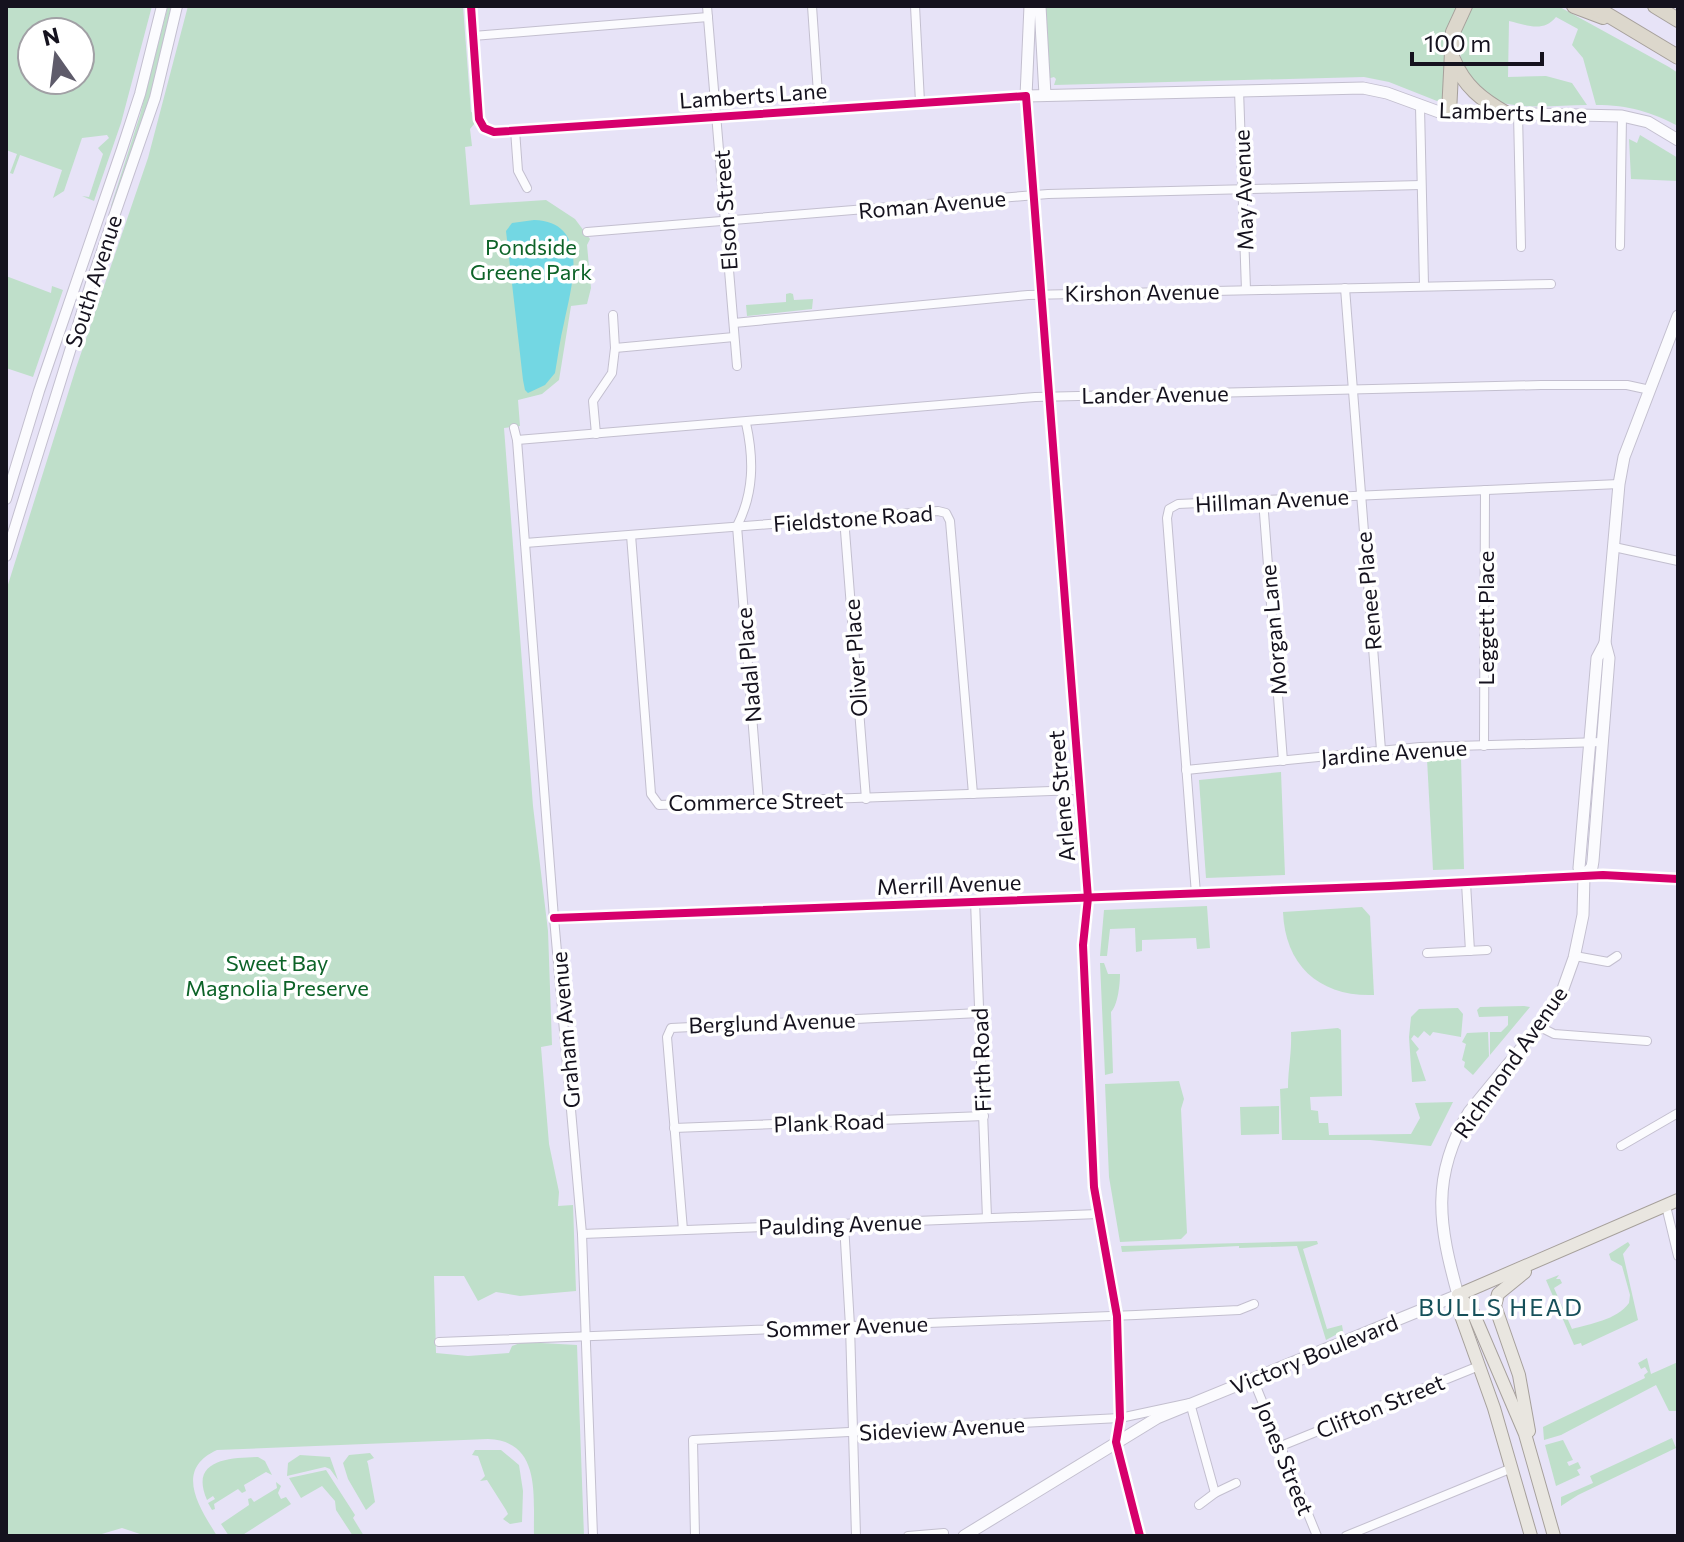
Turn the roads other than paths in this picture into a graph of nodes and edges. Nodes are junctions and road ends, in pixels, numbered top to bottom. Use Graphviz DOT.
graph roads {
  1 [pos="162,6"];
  2 [pos="177,6"];
  3 [pos="471,6"];
  4 [pos="707,6"];
  5 [pos="812,6"];
  6 [pos="915,6"];
  7 [pos="1030,6"];
  8 [pos="1040,6"];
  9 [pos="1465,6"];
  10 [pos="1574,6"];
  11 [pos="1593,6"];
  12 [pos="1655,6"];
  13 [pos="1668,6"];
  14 [pos="708,17"];
  15 [pos="1678,18"];
  16 [pos="1624,24"];
  17 [pos="473,36"];
  18 [pos="1452,56"];
  19 [pos="1678,57"];
  20 [pos="1239,90"];
  21 [pos="1045,95"];
  22 [pos="1026,96"];
  23 [pos="920,102"];
  24 [pos="1420,107"];
  25 [pos="819,108"];
  26 [pos="1449,113"];
  27 [pos="1512,114"];
  28 [pos="718,115"];
  29 [pos="1622,116"];
  30 [pos="515,130"];
  31 [pos="1676,137"];
  32 [pos="1421,185"];
  33 [pos="527,188"];
  34 [pos="1244,190"];
  35 [pos="1033,195"];
  36 [pos="727,221"];
  37 [pos="587,232"];
  38 [pos="1620,246"];
  39 [pos="1521,247"];
  40 [pos="1551,284"];
  41 [pos="1424,285"];
  42 [pos="1345,288"];
  43 [pos="1246,290"];
  44 [pos="1040,294"];
  45 [pos="613,315"];
  46 [pos="1678,316"];
  47 [pos="734,323"];
  48 [pos="734,337"];
  49 [pos="615,348"];
  50 [pos="737,366"];
  51 [pos="1353,390"];
  52 [pos="1650,390"];
  53 [pos="1048,396"];
  54 [pos="746,423"];
  55 [pos="514,428"];
  56 [pos="596,434"];
  57 [pos="517,440"];
  58 [pos="1619,484"];
  59 [pos="1485,490"];
  60 [pos="1360,495"];
  61 [pos="6,499"];
  62 [pos="1263,500"];
  63 [pos="844,518"];
  64 [pos="737,526"];
  65 [pos="631,535"];
  66 [pos="525,543"];
  67 [pos="1614,547"];
  68 [pos="6,556"];
  69 [pos="1678,561"];
  70 [pos="1605,643"];
  71 [pos="1589,742"];
  72 [pos="1602,742"];
  73 [pos="1484,746"];
  74 [pos="1381,750"];
  75 [pos="1283,761"];
  76 [pos="1186,770"];
  77 [pos="1079,790"];
  78 [pos="973,794"];
  79 [pos="866,799"];
  80 [pos="759,803"];
  81 [pos="1584,876"];
  82 [pos="1678,879"];
  83 [pos="1466,883"];
  84 [pos="1196,894"];
  85 [pos="1088,898"];
  86 [pos="975,901"];
  87 [pos="554,918"];
  88 [pos="1487,950"];
  89 [pos="1470,951"];
  90 [pos="1427,953"];
  91 [pos="1575,956"];
  92 [pos="1617,956"];
  93 [pos="980,1013"];
  94 [pos="1540,1027"];
  95 [pos="1647,1041"];
  96 [pos="1678,1113"];
  97 [pos="984,1116"];
  98 [pos="674,1128"];
  99 [pos="1621,1146"];
  100 [pos="1672,1203"];
  101 [pos="1098,1214"];
  102 [pos="987,1218"];
  103 [pos="844,1224"];
  104 [pos="683,1230"];
  105 [pos="582,1234"];
  106 [pos="1678,1256"];
  107 [pos="1546,1258"];
  108 [pos="1458,1295"];
  109 [pos="1254,1304"];
  110 [pos="1117,1316"];
  111 [pos="850,1326"];
  112 [pos="584,1336"];
  113 [pos="439,1342"];
  114 [pos="1479,1366"];
  115 [pos="1253,1379"];
  116 [pos="1190,1403"];
  117 [pos="1120,1418"];
  118 [pos="853,1434"];
  119 [pos="1116,1442"];
  120 [pos="1281,1446"];
  121 [pos="1535,1461"];
  122 [pos="1512,1468"];
  123 [pos="1236,1483"];
  124 [pos="1215,1493"];
  125 [pos="1199,1505"];
  126 [pos="944,1533"];
  127 [pos="593,1536"];
  128 [pos="695,1536"];
  129 [pos="856,1536"];
  130 [pos="908,1536"];
  131 [pos="964,1536"];
  132 [pos="1140,1536"];
  133 [pos="1317,1536"];
  134 [pos="1346,1536"];
  135 [pos="1531,1536"];
  136 [pos="1554,1536"];
  1 -- 61 [label="street, South Avenue"];
  2 -- 68 [label="street, South Avenue"];
  3 -- 17 [label="street"];
  4 -- 14 [label="street, Elson Street"];
  5 -- 25 [label="street"];
  6 -- 23 [label="street"];
  7 -- 22 [label="main road"];
  8 -- 21 [label="main road"];
  9 -- 18 [label="highway"];
  10 -- 16 [label="highway"];
  11 -- 16 [label="highway"];
  12 -- 15 [label="highway"];
  13 -- 15 [label="highway"];
  14 -- 17 [label="street"];
  14 -- 28 [label="street, Elson Street"];
  16 -- 19 [label="highway"];
  17 -- 30 [label="street, Lamberts Lane"];
  18 -- 26 [label="highway"];
  18 -- 27 [label="highway"];
  20 -- 21 [label="main road, Lamberts Lane"];
  20 -- 24 [label="main road, Lamberts Lane"];
  20 -- 34 [label="street, May Avenue"];
  21 -- 22 [label="main road, Lamberts Lane"];
  22 -- 23 [label="street, Lamberts Lane"];
  22 -- 35 [label="street, Arlene Street"];
  23 -- 25 [label="street, Lamberts Lane"];
  24 -- 26 [label="main road, Lamberts Lane"];
  24 -- 32 [label="street"];
  25 -- 28 [label="street, Lamberts Lane"];
  26 -- 27 [label="main road, Lamberts Lane"];
  27 -- 29 [label="main road, Lamberts Lane"];
  27 -- 39 [label="street"];
  28 -- 30 [label="street, Lamberts Lane"];
  28 -- 36 [label="street, Elson Street"];
  29 -- 31 [label="main road, Lamberts Lane"];
  29 -- 38 [label="street"];
  30 -- 33 [label="street"];
  32 -- 34 [label="street, Roman Avenue"];
  32 -- 41 [label="street"];
  34 -- 35 [label="street, Roman Avenue"];
  34 -- 43 [label="street, May Avenue"];
  35 -- 36 [label="street, Roman Avenue"];
  35 -- 44 [label="street, Arlene Street"];
  36 -- 37 [label="street, Roman Avenue"];
  36 -- 47 [label="street, Elson Street"];
  40 -- 41 [label="street, Kirshon Avenue"];
  41 -- 42 [label="street, Kirshon Avenue"];
  42 -- 43 [label="street, Kirshon Avenue"];
  42 -- 51 [label="street, Renee Place"];
  43 -- 44 [label="street, Kirshon Avenue"];
  44 -- 47 [label="street, Kirshon Avenue"];
  44 -- 53 [label="street, Arlene Street"];
  45 -- 49 [label="street"];
  46 -- 52 [label="main road, Richmond Avenue"];
  47 -- 48 [label="street, Elson Street"];
  48 -- 49 [label="street"];
  48 -- 50 [label="street, Elson Street"];
  49 -- 56 [label="street"];
  51 -- 52 [label="street, Lander Avenue"];
  51 -- 53 [label="street, Lander Avenue"];
  51 -- 60 [label="street, Renee Place"];
  52 -- 58 [label="main road, Richmond Avenue"];
  53 -- 54 [label="street, Lander Avenue"];
  53 -- 77 [label="street, Arlene Street"];
  54 -- 56 [label="street, Lander Avenue"];
  54 -- 64 [label="street"];
  55 -- 57 [label="street, Graham Avenue"];
  56 -- 57 [label="street, Lander Avenue"];
  57 -- 66 [label="street, Graham Avenue"];
  58 -- 59 [label="street, Hillman Avenue"];
  58 -- 67 [label="main road, Richmond Avenue"];
  59 -- 60 [label="street, Hillman Avenue"];
  59 -- 73 [label="street, Leggett Place"];
  60 -- 62 [label="street, Hillman Avenue"];
  60 -- 74 [label="street, Renee Place"];
  62 -- 75 [label="street, Morgan Lane"];
  62 -- 76 [label="street, Hillman Avenue"];
  63 -- 64 [label="street, Fieldstone Road"];
  63 -- 78 [label="street, Fieldstone Road"];
  63 -- 79 [label="street, Oliver Place"];
  64 -- 65 [label="street, Fieldstone Road"];
  64 -- 80 [label="street, Nadal Place"];
  65 -- 66 [label="street, Fieldstone Road"];
  65 -- 80 [label="street, Commerce Street"];
  66 -- 87 [label="street, Graham Avenue"];
  67 -- 69 [label="street"];
  67 -- 70 [label="main road, Richmond Avenue"];
  70 -- 71 [label="main road, Richmond Avenue"];
  70 -- 72 [label="main road, Richmond Avenue"];
  71 -- 72 [label="street, Jardine Avenue"];
  71 -- 73 [label="street, Jardine Avenue"];
  71 -- 81 [label="main road, Richmond Avenue"];
  72 -- 81 [label="main road, Richmond Avenue"];
  73 -- 74 [label="street, Jardine Avenue"];
  74 -- 75 [label="street, Jardine Avenue"];
  75 -- 76 [label="street, Jardine Avenue"];
  76 -- 84 [label="street, Hillman Avenue"];
  77 -- 78 [label="street, Commerce Street"];
  77 -- 85 [label="street, Arlene Street"];
  78 -- 79 [label="street, Commerce Street"];
  79 -- 80 [label="street, Commerce Street"];
  81 -- 82 [label="street, Merrill Avenue"];
  81 -- 83 [label="street, Merrill Avenue"];
  81 -- 91 [label="main road, Richmond Avenue"];
  83 -- 84 [label="street, Merrill Avenue"];
  83 -- 89 [label="street"];
  84 -- 85 [label="street, Merrill Avenue"];
  85 -- 86 [label="street, Merrill Avenue"];
  85 -- 101 [label="street, Arlene Street"];
  86 -- 87 [label="street, Merrill Avenue"];
  86 -- 93 [label="street, Firth Road"];
  87 -- 105 [label="street, Graham Avenue"];
  88 -- 89 [label="street"];
  89 -- 90 [label="street"];
  91 -- 92 [label="street"];
  91 -- 94 [label="main road, Richmond Avenue"];
  93 -- 97 [label="street, Firth Road"];
  93 -- 98 [label="street, Berglund Avenue"];
  94 -- 95 [label="street"];
  94 -- 108 [label="main road, Richmond Avenue"];
  96 -- 99 [label="street"];
  97 -- 98 [label="street, Plank Road"];
  97 -- 102 [label="street, Firth Road"];
  98 -- 104 [label="street, Berglund Avenue"];
  100 -- 106 [label="street"];
  100 -- 107 [label="main road, Victory Boulevard"];
  101 -- 102 [label="street, Paulding Avenue"];
  101 -- 110 [label="street, Arlene Street"];
  102 -- 103 [label="street, Paulding Avenue"];
  103 -- 104 [label="street, Paulding Avenue"];
  103 -- 111 [label="street"];
  104 -- 105 [label="street, Paulding Avenue"];
  105 -- 112 [label="street, Graham Avenue"];
  107 -- 108 [label="main road, Victory Boulevard"];
  107 -- 121 [label="main road"];
  108 -- 114 [label="main road, Richmond Avenue"];
  108 -- 115 [label="main road, Victory Boulevard"];
  108 -- 121 [label="main road, Richmond Avenue"];
  109 -- 110 [label="street, Sommer Avenue"];
  110 -- 111 [label="street, Sommer Avenue"];
  110 -- 117 [label="street, Arlene Street"];
  111 -- 112 [label="street, Sommer Avenue"];
  111 -- 118 [label="street"];
  112 -- 113 [label="street, Sommer Avenue"];
  112 -- 127 [label="street, Graham Avenue"];
  114 -- 120 [label="street, Clifton Street"];
  114 -- 122 [label="main road, Richmond Avenue"];
  115 -- 116 [label="main road, Victory Boulevard"];
  115 -- 120 [label="street, Jones Street"];
  116 -- 117 [label="street, Sideview Avenue"];
  116 -- 119 [label="main road, Victory Boulevard"];
  116 -- 124 [label="street"];
  117 -- 118 [label="street, Sideview Avenue"];
  117 -- 119 [label="street, Arlene Street"];
  118 -- 128 [label="street, Sideview Avenue"];
  118 -- 129 [label="street"];
  119 -- 131 [label="main road, Victory Boulevard"];
  119 -- 132 [label="street, Arlene Street"];
  120 -- 133 [label="street, Jones Street"];
  121 -- 136 [label="main road, Richmond Avenue"];
  122 -- 134 [label="street"];
  122 -- 135 [label="main road, Richmond Avenue"];
  123 -- 124 [label="street"];
  124 -- 125 [label="street"];
  126 -- 130 [label="street"];
}
